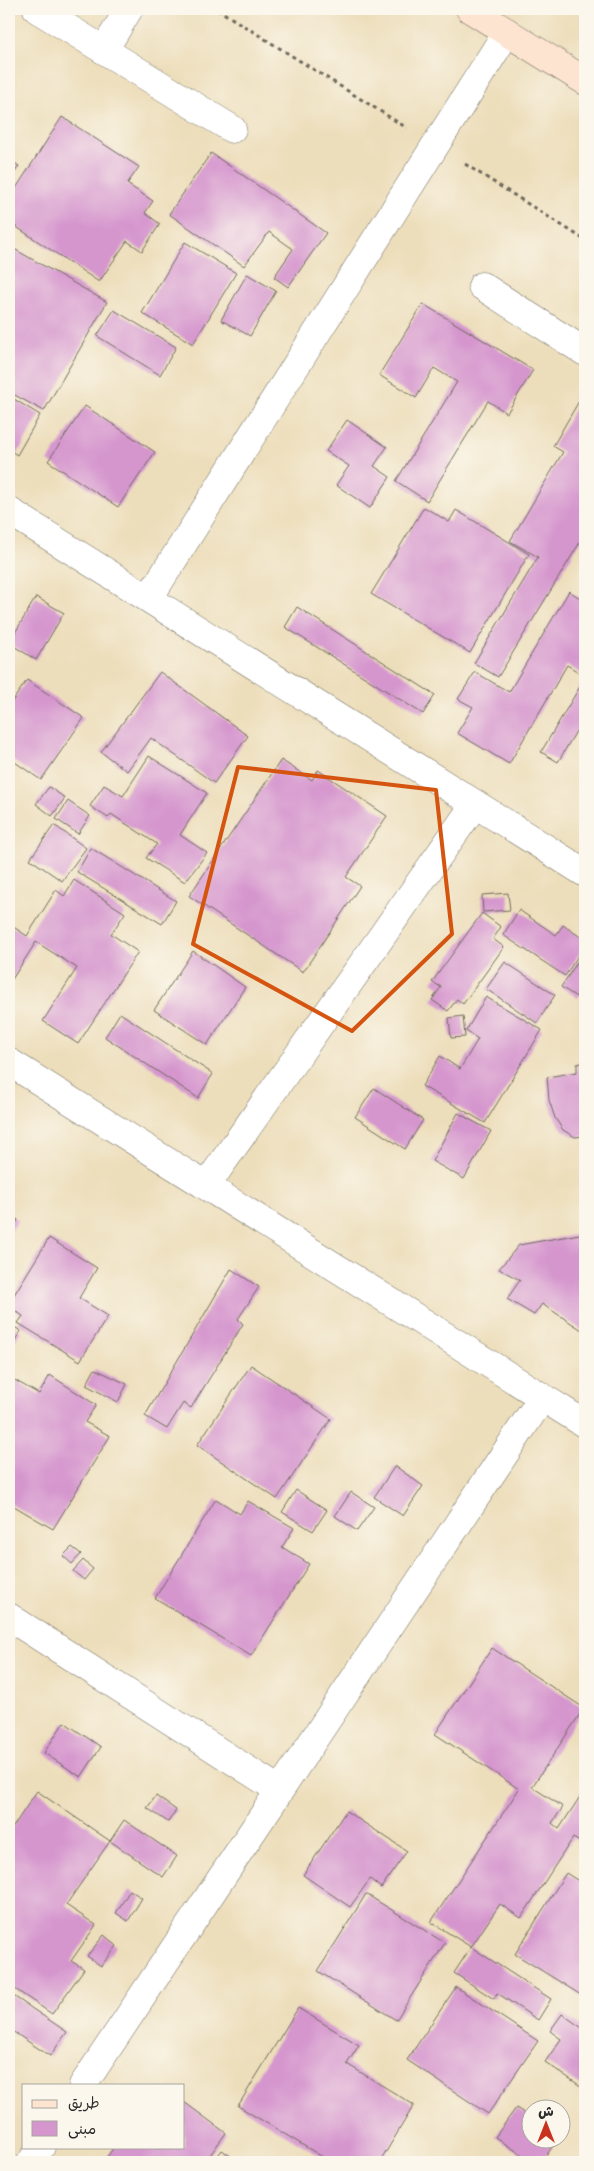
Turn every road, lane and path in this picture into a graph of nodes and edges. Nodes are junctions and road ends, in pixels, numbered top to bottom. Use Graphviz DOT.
graph roads {
  1 [pos="37,9"];
  2 [pos="129,9"];
  3 [pos="217,9"];
  4 [pos="470,9"];
  5 [pos="507,32"];
  6 [pos="104,50"];
  7 [pos="585,81"];
  8 [pos="232,129"];
  9 [pos="435,146"];
  10 [pos="585,240"];
  11 [pos="482,286"];
  12 [pos="585,352"];
  13 [pos="9,511"];
  14 [pos="149,598"];
  15 [pos="474,804"];
  16 [pos="585,873"];
  17 [pos="9,1062"];
  18 [pos="206,1186"];
  19 [pos="542,1398"];
  20 [pos="585,1424"];
  21 [pos="9,1617"];
  22 [pos="280,1790"];
  23 [pos="84,2084"];
  24 [pos="40,2148"];
  25 [pos="31,2162"];
  1 -- 6 [label="street"];
  2 -- 6 [label="street"];
  3 -- 9 [label="path"];
  4 -- 5 [label="main road"];
  5 -- 7 [label="main road"];
  5 -- 9 [label="street"];
  6 -- 8 [label="street"];
  9 -- 10 [label="path"];
  9 -- 14 [label="street"];
  11 -- 12 [label="street"];
  13 -- 14 [label="street"];
  14 -- 15 [label="street"];
  15 -- 16 [label="street"];
  15 -- 18 [label="street"];
  17 -- 18 [label="street"];
  18 -- 19 [label="street"];
  19 -- 20 [label="street"];
  19 -- 22 [label="street"];
  21 -- 22 [label="street"];
  22 -- 23 [label="street"];
  24 -- 25 [label="street"];
}
